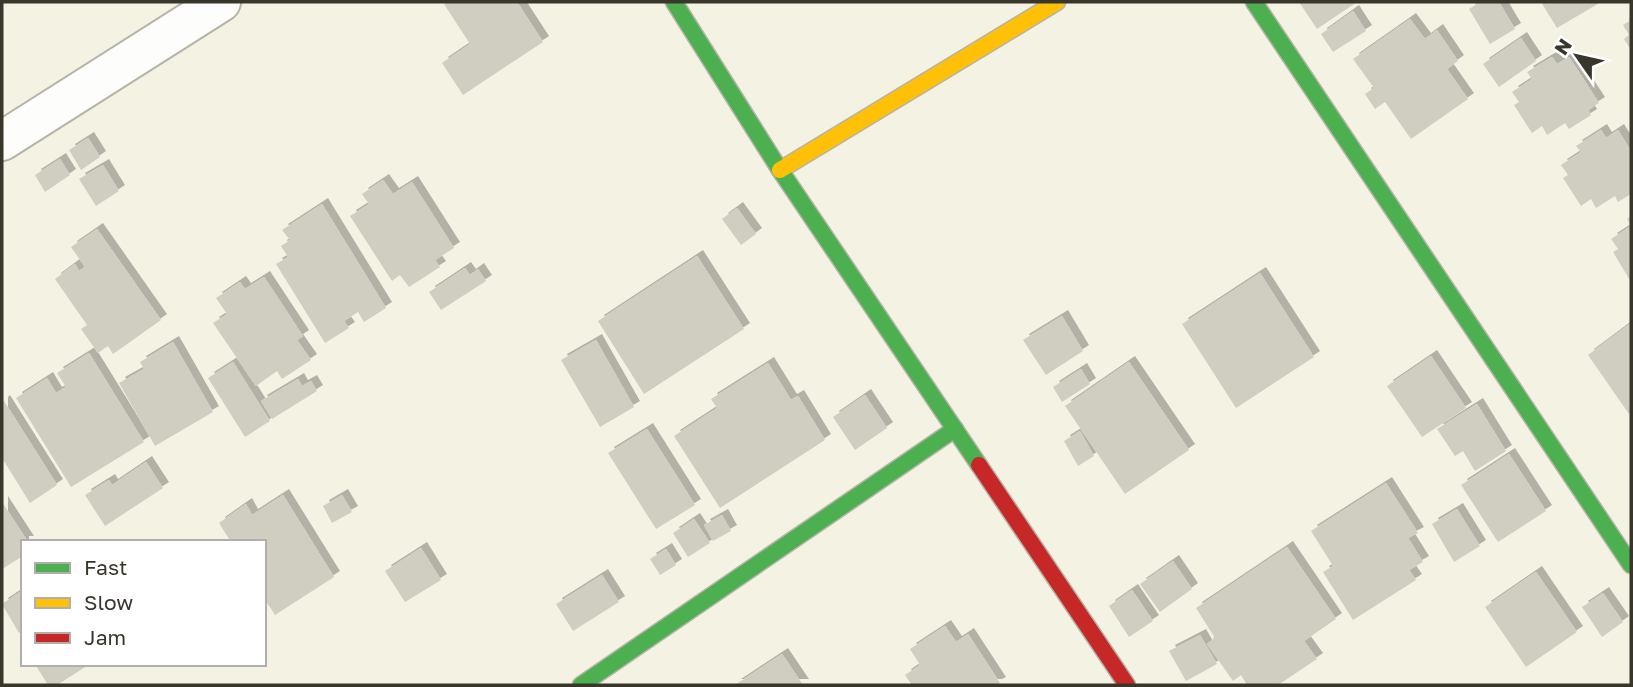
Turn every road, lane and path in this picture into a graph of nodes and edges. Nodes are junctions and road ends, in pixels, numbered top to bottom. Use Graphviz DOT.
graph roads {
  1 [pos="221,2"];
  2 [pos="674,2"];
  3 [pos="1057,2"];
  4 [pos="1254,2"];
  5 [pos="2,141"];
  6 [pos="780,170"];
  7 [pos="956,429"];
  8 [pos="1631,565"];
  9 [pos="581,685"];
  10 [pos="1126,685"];
  1 -- 5 [label="street"];
  2 -- 6 [label="street"];
  3 -- 6 [label="street"];
  4 -- 8 [label="street"];
  6 -- 7 [label="street"];
  7 -- 9 [label="street"];
  7 -- 10 [label="street"];
}
